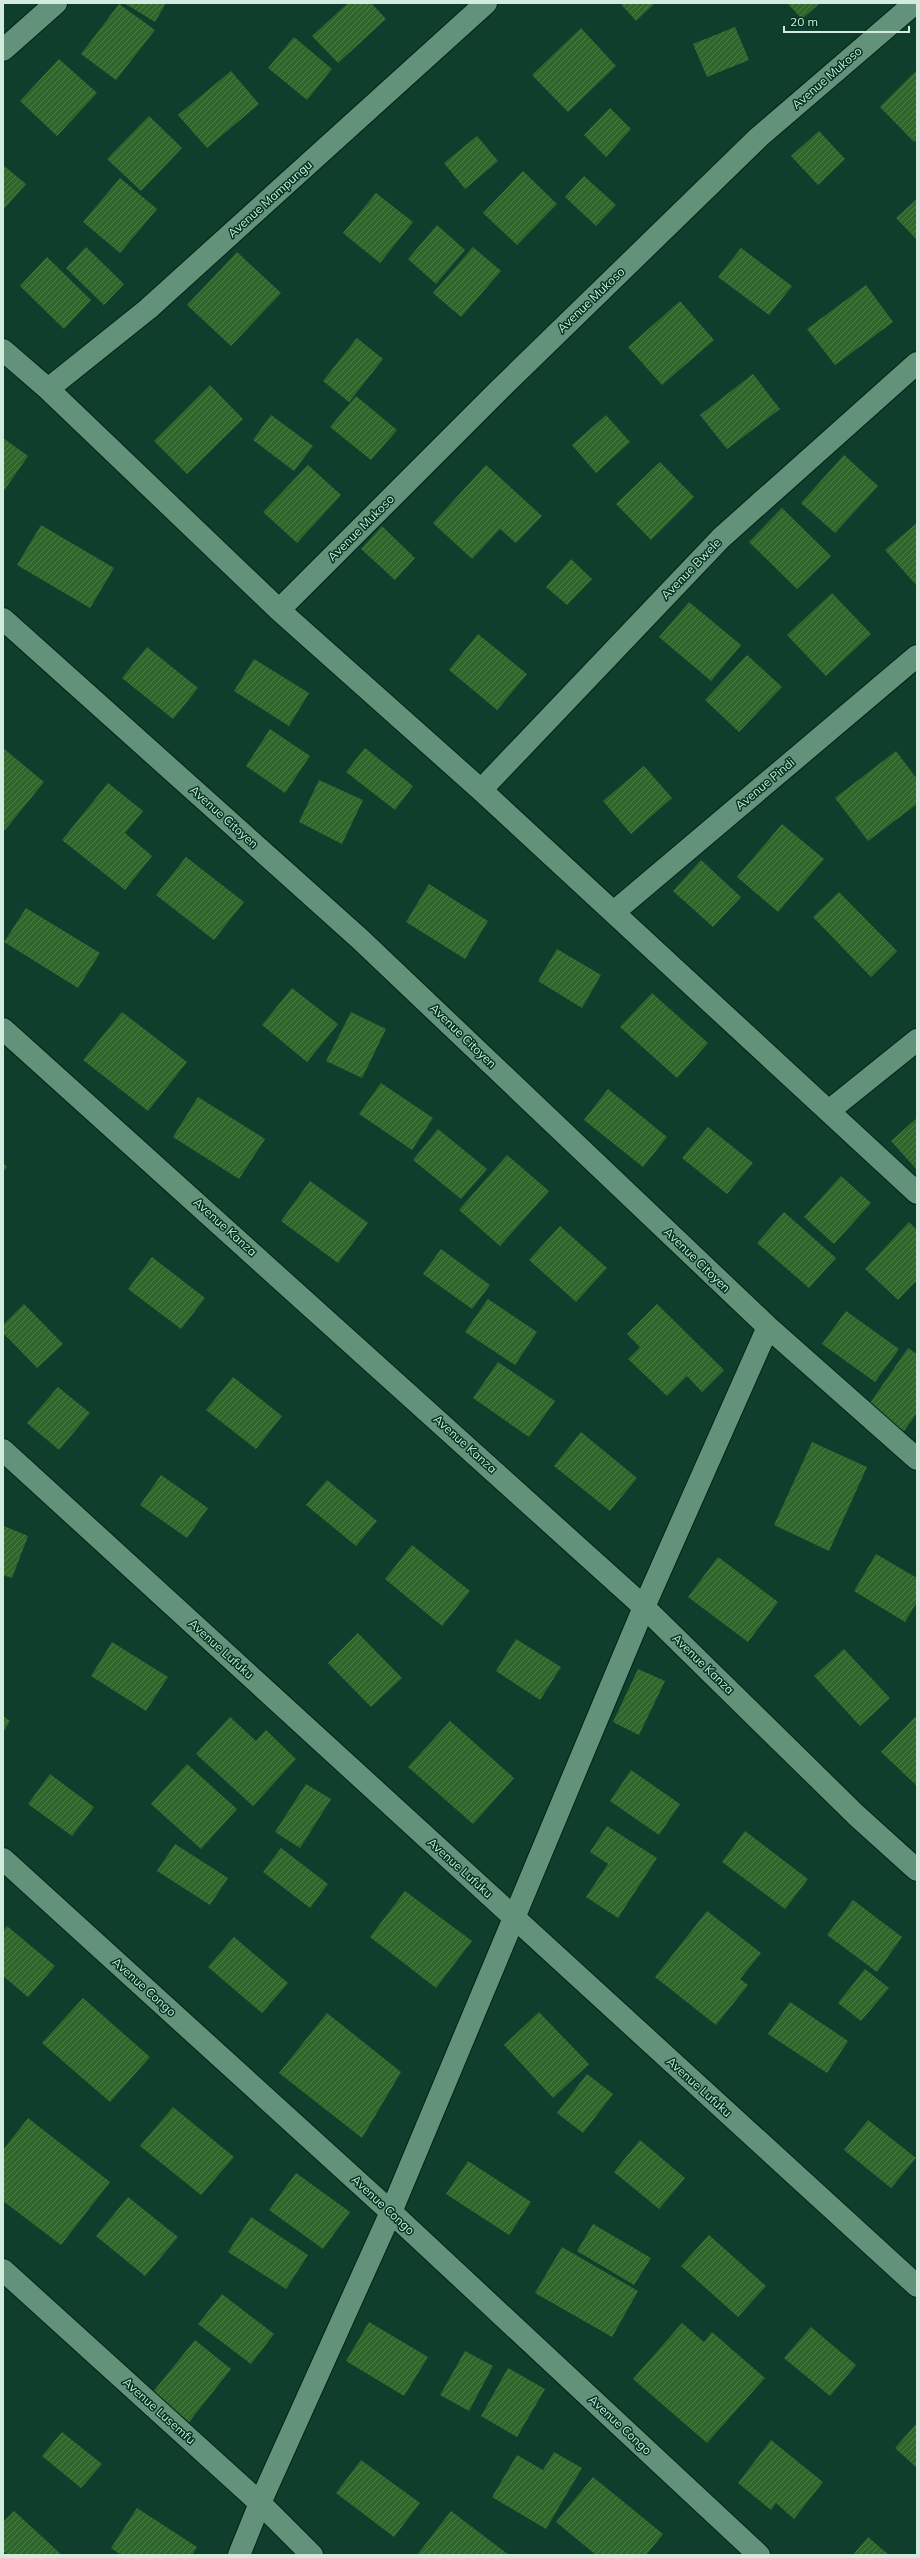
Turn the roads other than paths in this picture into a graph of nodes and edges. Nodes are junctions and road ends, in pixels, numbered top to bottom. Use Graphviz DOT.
graph roads {
  1 [pos="56,3"];
  2 [pos="486,3"];
  3 [pos="915,3"];
  4 [pos="3,50"];
  5 [pos="3,350"];
  6 [pos="917,363"];
  7 [pos="48,389"];
  8 [pos="279,610"];
  9 [pos="3,619"];
  10 [pos="917,656"];
  11 [pos="481,790"];
  12 [pos="614,912"];
  13 [pos="3,1030"];
  14 [pos="917,1040"];
  15 [pos="830,1110"];
  16 [pos="917,1193"];
  17 [pos="768,1327"];
  18 [pos="3,1450"];
  19 [pos="917,1459"];
  20 [pos="644,1607"];
  21 [pos="3,1859"];
  22 [pos="917,1870"];
  23 [pos="515,1919"];
  24 [pos="391,2212"];
  25 [pos="3,2270"];
  26 [pos="917,2286"];
  27 [pos="260,2503"];
  28 [pos="239,2555"];
  29 [pos="312,2555"];
  30 [pos="759,2555"];
  1 -- 4 [label="street"];
  2 -- 7 [label="street, Avenue Mampungu"];
  3 -- 8 [label="street, Avenue Mukoso"];
  5 -- 7 [label="street"];
  6 -- 11 [label="street, Avenue Bwele"];
  7 -- 8 [label="street"];
  8 -- 11 [label="street"];
  9 -- 17 [label="street, Avenue Citoyen"];
  10 -- 12 [label="street, Avenue Pindi"];
  11 -- 12 [label="street"];
  12 -- 15 [label="street"];
  13 -- 20 [label="street, Avenue Kanza"];
  14 -- 15 [label="street"];
  15 -- 16 [label="street"];
  17 -- 19 [label="street, Avenue Citoyen"];
  17 -- 20 [label="street"];
  18 -- 23 [label="street, Avenue Lufuku"];
  20 -- 22 [label="street, Avenue Kanza"];
  20 -- 23 [label="street"];
  21 -- 24 [label="street, Avenue Congo"];
  23 -- 24 [label="street"];
  23 -- 26 [label="street, Avenue Lufuku"];
  24 -- 27 [label="street"];
  24 -- 30 [label="street, Avenue Congo"];
  25 -- 27 [label="street, Avenue Lusemfu"];
  27 -- 28 [label="street"];
  27 -- 29 [label="street, Avenue Lusemfu"];
}
